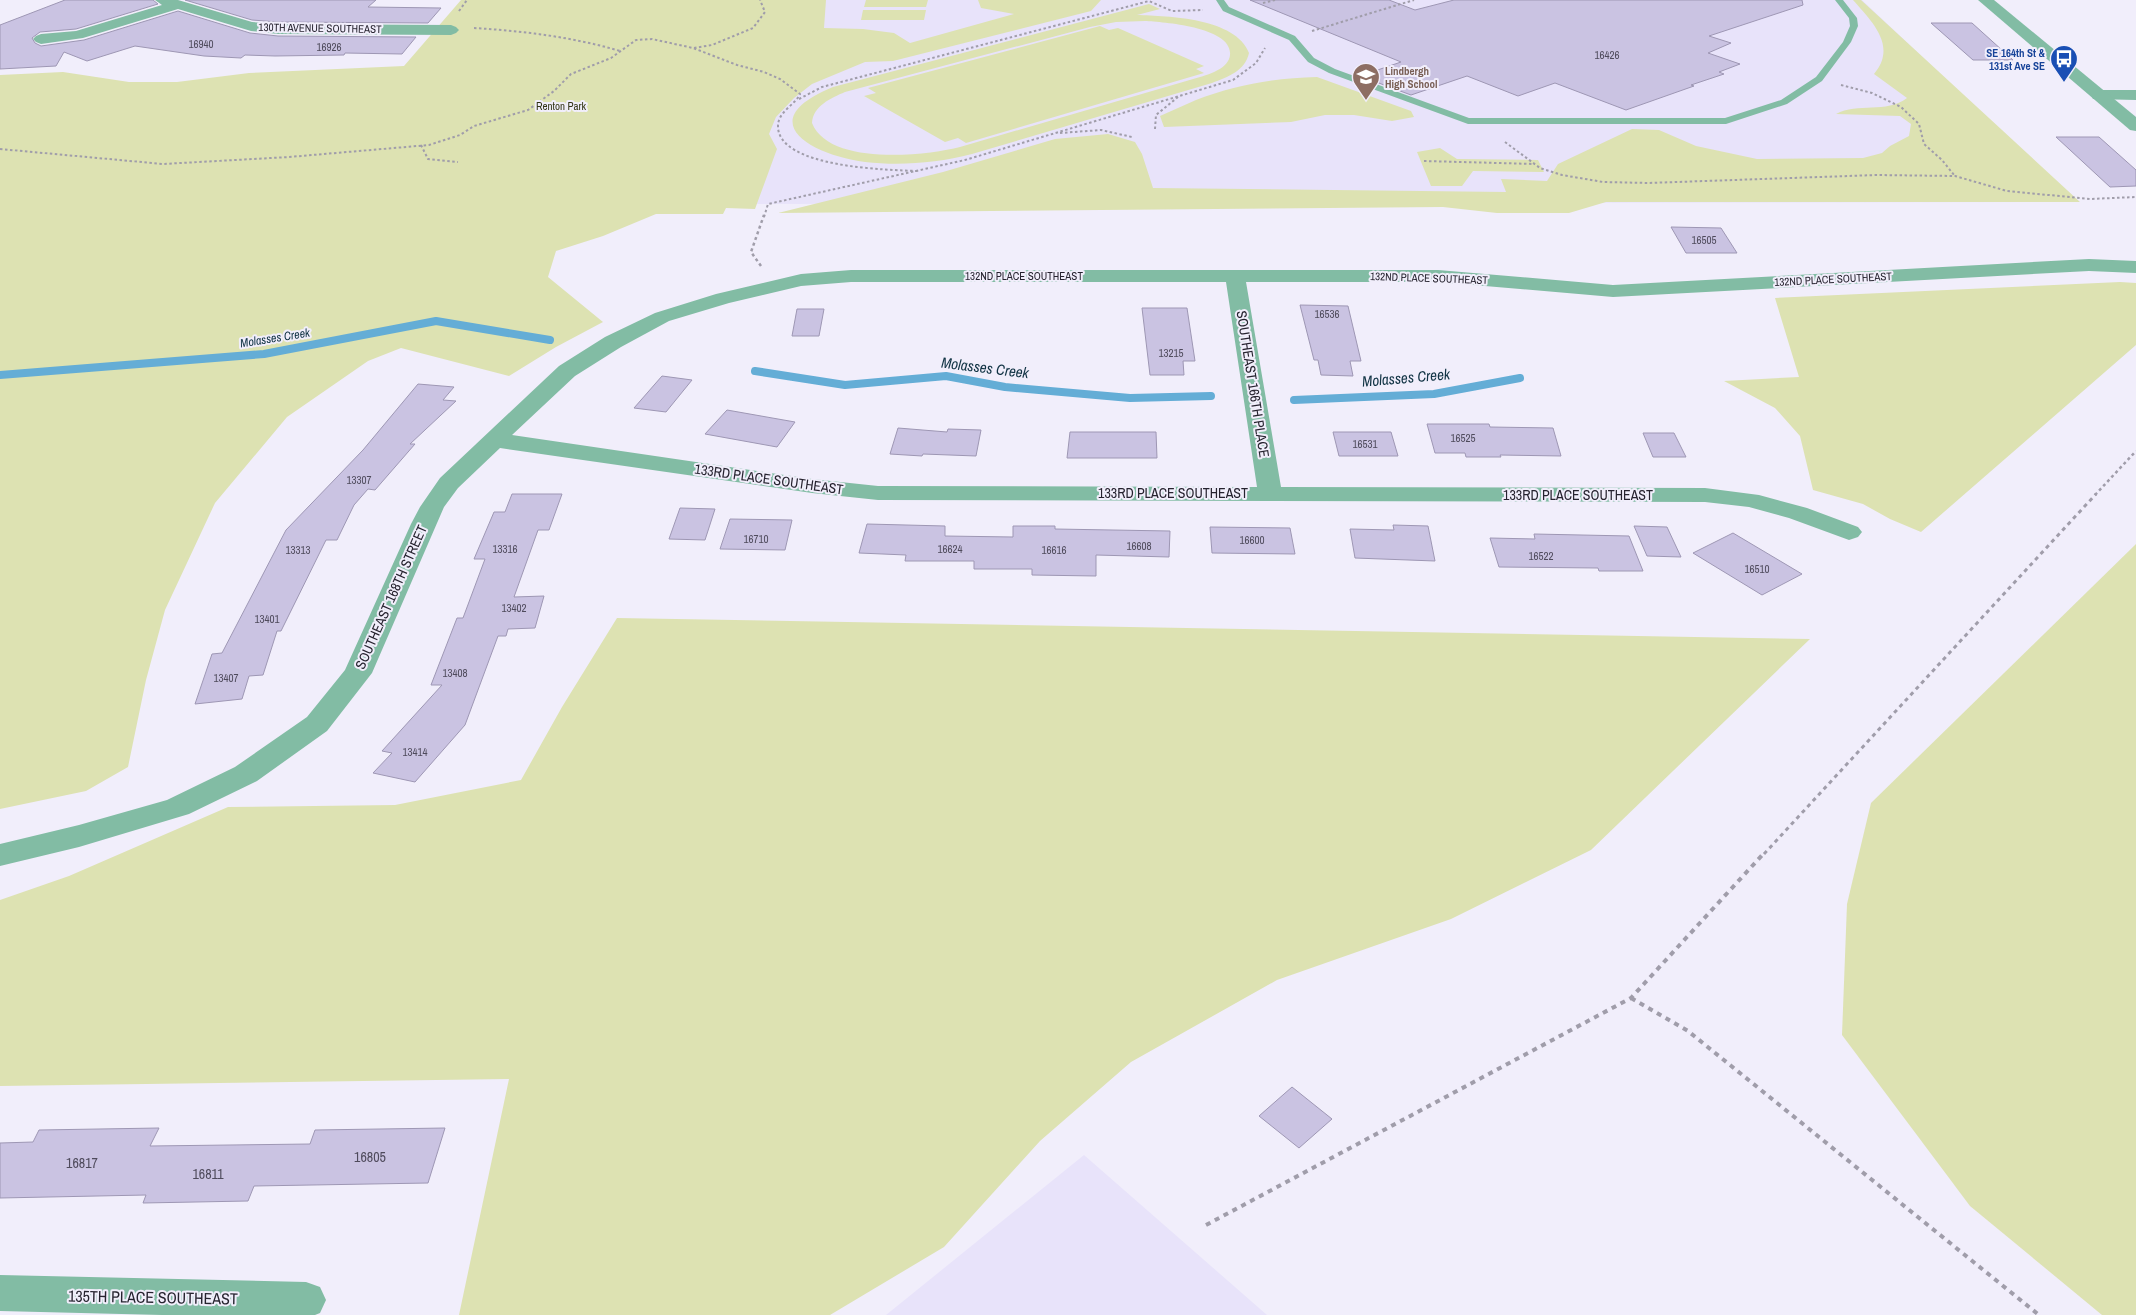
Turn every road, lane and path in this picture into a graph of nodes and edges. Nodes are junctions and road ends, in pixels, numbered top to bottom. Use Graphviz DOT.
graph roads {
  1 [pos="760,0"];
  2 [pos="1220,0"];
  3 [pos="1414,0"];
  4 [pos="1839,0"];
  5 [pos="1984,0"];
  6 [pos="169,2"];
  7 [pos="1226,9"];
  8 [pos="451,30"];
  9 [pos="1292,38"];
  10 [pos="41,40"];
  11 [pos="693,48"];
  12 [pos="620,50"];
  13 [pos="1841,85"];
  14 [pos="2099,95"];
  15 [pos="2136,95"];
  16 [pos="1178,96"];
  17 [pos="799,99"];
  18 [pos="1468,121"];
  19 [pos="2136,126"];
  20 [pos="1155,129"];
  21 [pos="1052,134"];
  22 [pos="1132,137"];
  23 [pos="420,145"];
  24 [pos="0,149"];
  25 [pos="1424,161"];
  26 [pos="458,162"];
  27 [pos="1535,164"];
  28 [pos="918,171"];
  29 [pos="1955,176"];
  30 [pos="2136,197"];
  31 [pos="2136,267"];
  32 [pos="1235,275"];
  33 [pos="775,286"];
  34 [pos="723,298"];
  35 [pos="496,440"];
  36 [pos="2136,451"];
  37 [pos="1270,494"];
  38 [pos="1849,532"];
  39 [pos="0,855"];
  40 [pos="1631,998"];
  41 [pos="1206,1225"];
  42 [pos="0,1293"];
  43 [pos="306,1300"];
  44 [pos="2039,1315"];
  1 -- 11 [label="path"];
  2 -- 7 [label="lane"];
  3 -- 9 [label="path"];
  4 -- 18 [label="lane"];
  5 -- 14 [label="street"];
  6 -- 8 [label="street, 130TH AVENUE SOUTHEAST"];
  6 -- 10 [label="street"];
  7 -- 9 [label="lane"];
  7 -- 17 [label="path"];
  8 -- 12 [label="path"];
  9 -- 16 [label="path"];
  9 -- 18 [label="lane"];
  11 -- 12 [label="path"];
  11 -- 17 [label="path"];
  12 -- 23 [label="path"];
  13 -- 29 [label="path"];
  14 -- 15 [label="street"];
  14 -- 19 [label="street"];
  16 -- 20 [label="path"];
  16 -- 21 [label="path"];
  17 -- 28 [label="path"];
  18 -- 27 [label="path"];
  21 -- 22 [label="path"];
  21 -- 28 [label="path"];
  23 -- 24 [label="path"];
  23 -- 26 [label="path"];
  25 -- 27 [label="path"];
  27 -- 29 [label="path"];
  28 -- 33 [label="path"];
  29 -- 30 [label="path"];
  31 -- 32 [label="street, 132ND PLACE SOUTHEAST"];
  32 -- 33 [label="street, 132ND PLACE SOUTHEAST"];
  32 -- 37 [label="street, SOUTHEAST 166TH PLACE"];
  33 -- 34 [label="street, 132ND PLACE SOUTHEAST"];
  34 -- 35 [label="street, SOUTHEAST 168TH STREET"];
  35 -- 37 [label="street, 133RD PLACE SOUTHEAST"];
  35 -- 39 [label="street, SOUTHEAST 168TH STREET"];
  36 -- 40 [label="path"];
  37 -- 38 [label="street, 133RD PLACE SOUTHEAST"];
  40 -- 41 [label="path"];
  40 -- 44 [label="path"];
  42 -- 43 [label="street, 135TH PLACE SOUTHEAST"];
}
